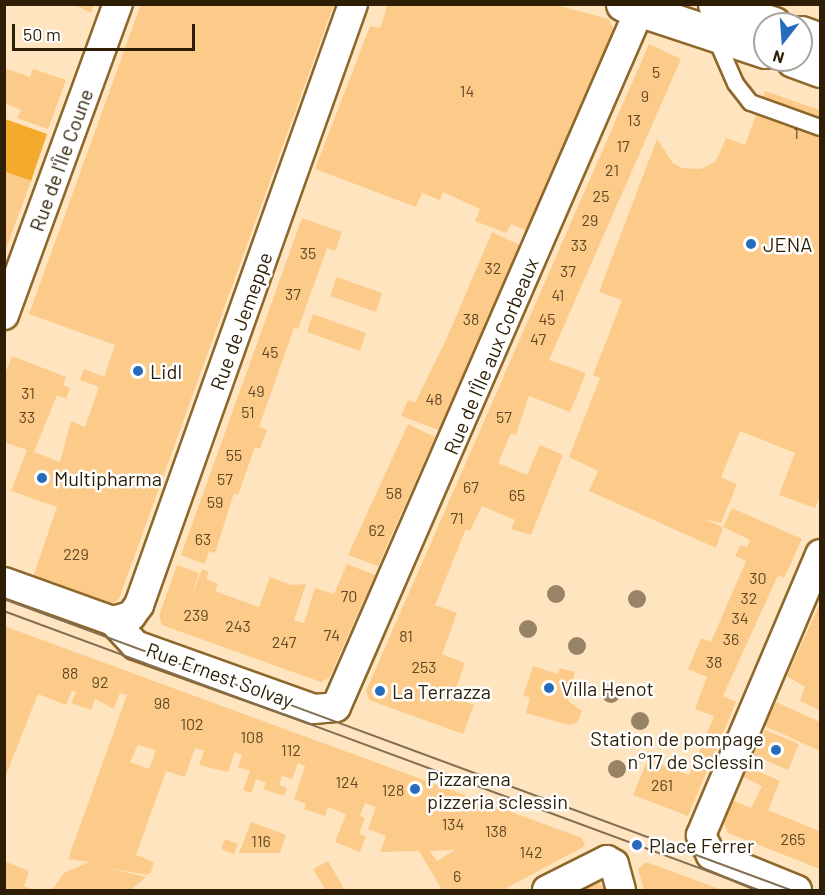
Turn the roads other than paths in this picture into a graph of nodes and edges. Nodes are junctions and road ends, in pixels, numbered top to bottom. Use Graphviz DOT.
graph roads {
  1 [pos="118,4"];
  2 [pos="353,4"];
  3 [pos="631,7"];
  4 [pos="715,19"];
  5 [pos="753,22"];
  6 [pos="753,43"];
  7 [pos="820,127"];
  8 [pos="4,315"];
  9 [pos="820,554"];
  10 [pos="4,582"];
  11 [pos="113,621"];
  12 [pos="341,702"];
  13 [pos="547,891"];
  14 [pos="621,891"];
  15 [pos="797,891"];
  1 -- 8 [label="street, Rue de l'Île Coune"];
  2 -- 11 [label="street, Rue de Jemeppe"];
  3 -- 4 [label="main road"];
  3 -- 12 [label="street, Rue de l'Île aux Corbeaux"];
  4 -- 5 [label="main road"];
  4 -- 6 [label="main road"];
  4 -- 7 [label="lane"];
  9 -- 15 [label="street"];
  10 -- 11 [label="street, Rue Ernest Solvay"];
  11 -- 12 [label="street, Rue Ernest Solvay"];
  13 -- 14 [label="street"];
}
